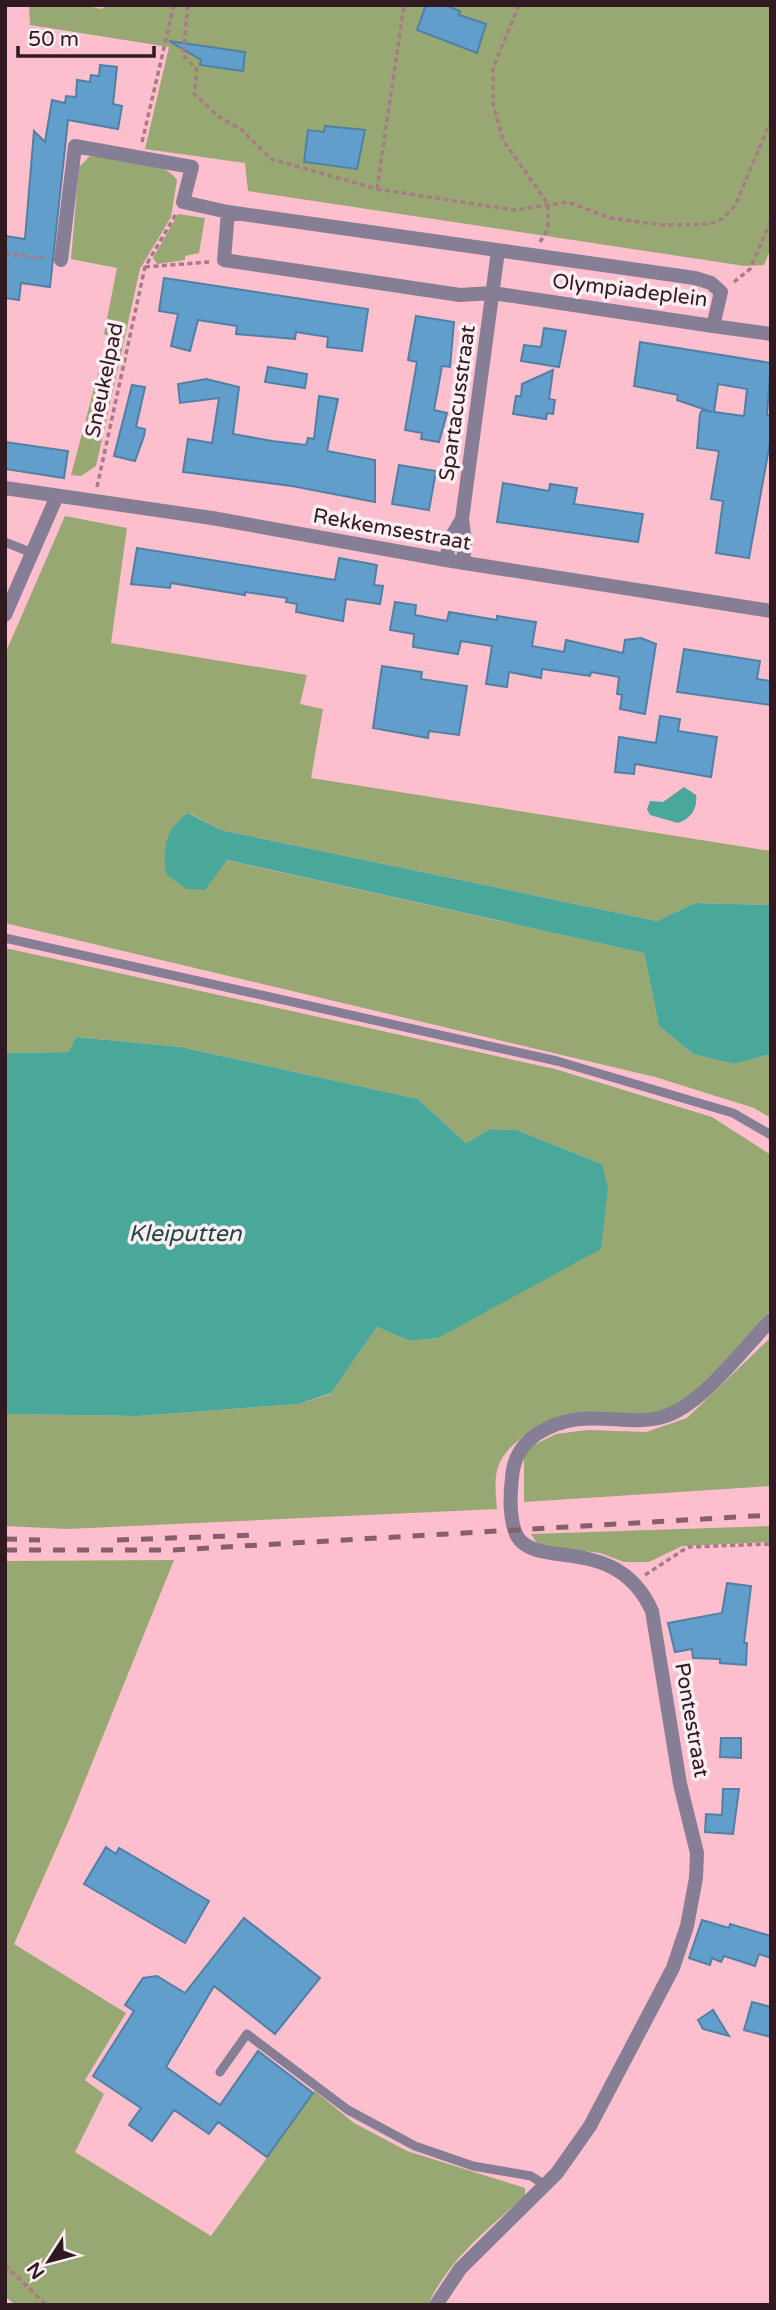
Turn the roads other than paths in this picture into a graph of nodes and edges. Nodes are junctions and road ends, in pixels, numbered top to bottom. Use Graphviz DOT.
graph roads {
  1 [pos="228,212"];
  2 [pos="498,251"];
  3 [pos="61,260"];
  4 [pos="493,293"];
  5 [pos="713,326"];
  6 [pos="771,334"];
  7 [pos="5,488"];
  8 [pos="57,496"];
  9 [pos="462,519"];
  10 [pos="5,542"];
  11 [pos="32,553"];
  12 [pos="446,560"];
  13 [pos="463,563"];
  14 [pos="771,611"];
  15 [pos="5,615"];
  16 [pos="5,938"];
  17 [pos="771,1135"];
  18 [pos="771,1320"];
  19 [pos="220,2072"];
  20 [pos="545,2185"];
  21 [pos="436,2305"];
  1 -- 2 [label="street, Olympiadeplein"];
  1 -- 3 [label="street, Olympiadeplein"];
  1 -- 4 [label="street, Olympiadeplein"];
  2 -- 4 [label="street"];
  2 -- 5 [label="street, Olympiadeplein"];
  4 -- 5 [label="street, Olympiadeplein"];
  4 -- 9 [label="street, Spartacusstraat"];
  5 -- 6 [label="street"];
  7 -- 8 [label="street, Rekkemsestraat"];
  8 -- 11 [label="street"];
  8 -- 12 [label="street, Rekkemsestraat"];
  9 -- 12 [label="street, Spartacusstraat"];
  9 -- 13 [label="street, Spartacusstraat"];
  10 -- 11 [label="lane"];
  11 -- 15 [label="street"];
  12 -- 13 [label="street, Rekkemsestraat"];
  13 -- 14 [label="street, Rekkemsestraat"];
  16 -- 17 [label="lane"];
  18 -- 20 [label="street, Pontestraat"];
  19 -- 20 [label="lane"];
  20 -- 21 [label="street, Pontestraat"];
}
